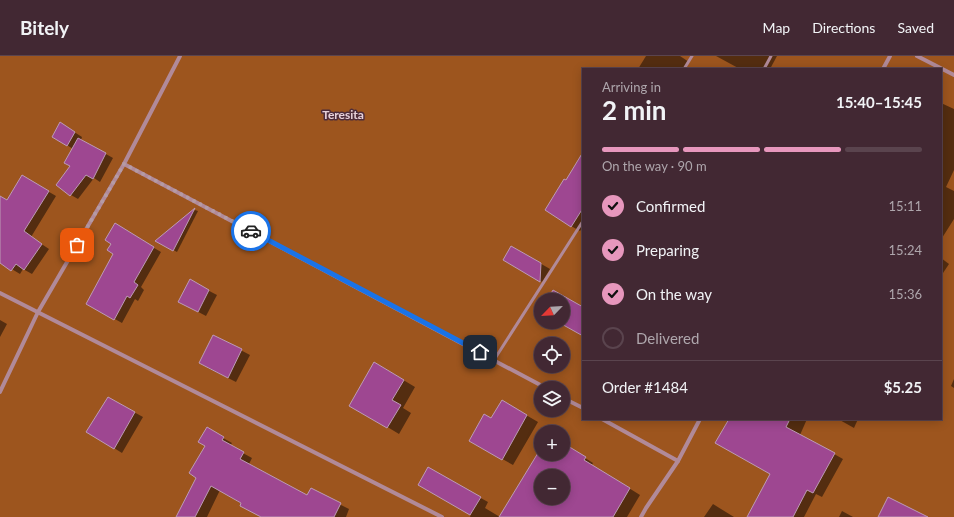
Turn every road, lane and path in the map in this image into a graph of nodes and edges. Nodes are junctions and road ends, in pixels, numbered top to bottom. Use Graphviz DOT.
graph roads {
  1 [pos="180,56"];
  2 [pos="692,56"];
  3 [pos="771,56"];
  4 [pos="890,56"];
  5 [pos="917,56"];
  6 [pos="685,68"];
  7 [pos="765,68"];
  8 [pos="884,68"];
  9 [pos="940,68"];
  10 [pos="942,69"];
  11 [pos="954,75"];
  12 [pos="124,164"];
  13 [pos="582,223"];
  14 [pos="0,293"];
  15 [pos="38,312"];
  16 [pos="494,360"];
  17 [pos="534,382"];
  18 [pos="0,392"];
  19 [pos="570,402"];
  20 [pos="582,408"];
  21 [pos="604,420"];
  22 [pos="699,420"];
  23 [pos="678,461"];
  24 [pos="442,517"];
  25 [pos="641,517"];
  1 -- 12 [label="street"];
  2 -- 6 [label="lane"];
  3 -- 7 [label="lane"];
  4 -- 8 [label="street"];
  5 -- 9 [label="street"];
  10 -- 11 [label="street"];
  12 -- 15 [label="street"];
  12 -- 16 [label="street"];
  13 -- 16 [label="lane"];
  14 -- 15 [label="street"];
  15 -- 18 [label="street"];
  15 -- 24 [label="street"];
  16 -- 17 [label="street"];
  19 -- 20 [label="street"];
  21 -- 23 [label="street"];
  22 -- 23 [label="street"];
  23 -- 25 [label="street"];
}
